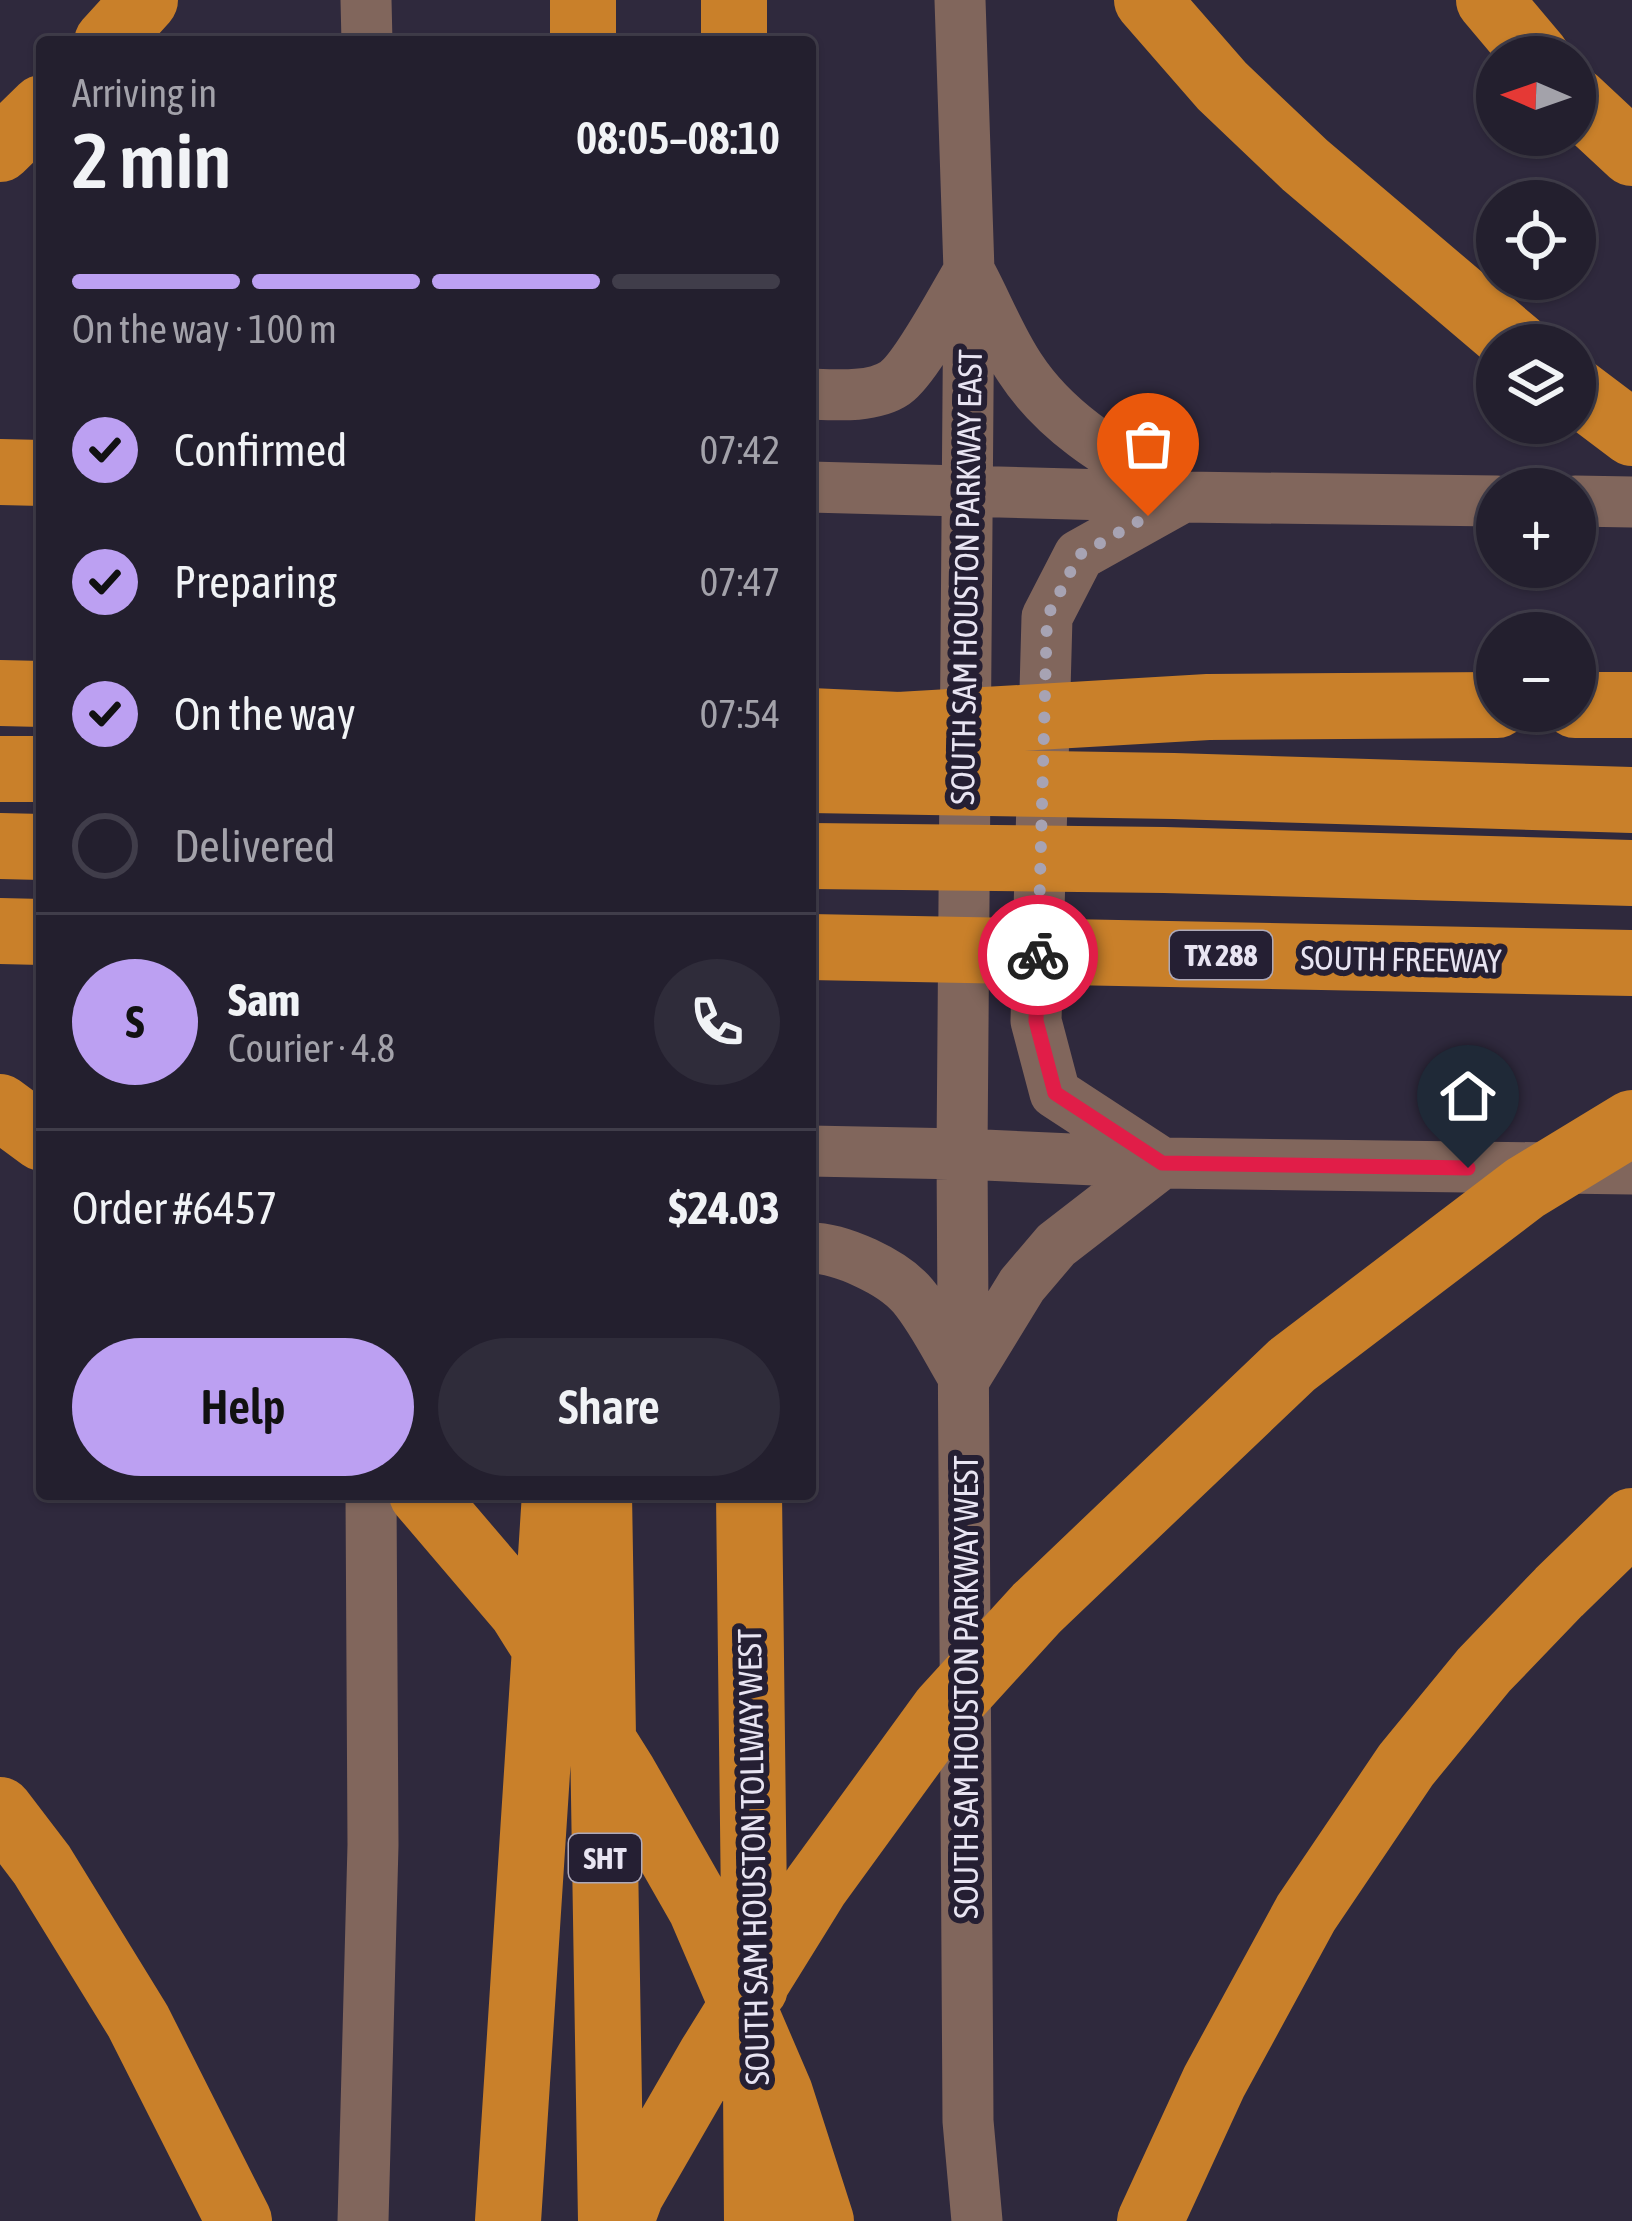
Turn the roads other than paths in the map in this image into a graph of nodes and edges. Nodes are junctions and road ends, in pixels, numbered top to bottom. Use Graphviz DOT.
graph roads {
  1 [pos="145,0"];
  2 [pos="366,0"];
  3 [pos="583,0"];
  4 [pos="734,0"];
  5 [pos="960,0"];
  6 [pos="1148,0"];
  7 [pos="1489,0"];
  8 [pos="112,36"];
  9 [pos="367,36"];
  10 [pos="583,36"];
  11 [pos="734,36"];
  12 [pos="1520,36"];
  13 [pos="36,114"];
  14 [pos="1596,120"];
  15 [pos="0,149"];
  16 [pos="1632,153"];
  17 [pos="969,271"];
  18 [pos="1492,324"];
  19 [pos="816,394"];
  20 [pos="1596,406"];
  21 [pos="1632,433"];
  22 [pos="0,472"];
  23 [pos="36,473"];
  24 [pos="816,487"];
  25 [pos="966,490"];
  26 [pos="1183,497"];
  27 [pos="1476,501"];
  28 [pos="1596,502"];
  29 [pos="1632,502"];
  30 [pos="0,693"];
  31 [pos="36,694"];
  32 [pos="1596,705"];
  33 [pos="1632,705"];
  34 [pos="1476,706"];
  35 [pos="816,721"];
  36 [pos="0,769"];
  37 [pos="36,770"];
  38 [pos="816,781"];
  39 [pos="1632,800"];
  40 [pos="0,846"];
  41 [pos="36,847"];
  42 [pos="816,856"];
  43 [pos="1632,873"];
  44 [pos="0,932"];
  45 [pos="36,932"];
  46 [pos="816,947"];
  47 [pos="1632,964"];
  48 [pos="0,1107"];
  49 [pos="1632,1123"];
  50 [pos="36,1134"];
  51 [pos="36,1139"];
  52 [pos="0,1140"];
  53 [pos="816,1150"];
  54 [pos="962,1154"];
  55 [pos="1162,1163"];
  56 [pos="1632,1169"];
  57 [pos="816,1248"];
  58 [pos="964,1378"];
  59 [pos="371,1500"];
  60 [pos="427,1500"];
  61 [pos="555,1500"];
  62 [pos="599,1500"];
  63 [pos="749,1500"];
  64 [pos="1632,1521"];
  65 [pos="0,1810"];
  66 [pos="753,1868"];
  67 [pos="239,2221"];
  68 [pos="363,2221"];
  69 [pos="508,2221"];
  70 [pos="611,2221"];
  71 [pos="621,2221"];
  72 [pos="757,2221"];
  73 [pos="780,2221"];
  74 [pos="821,2221"];
  75 [pos="977,2221"];
  76 [pos="1150,2221"];
  1 -- 8 [label="highway"];
  2 -- 9 [label="main road"];
  3 -- 10 [label="highway"];
  4 -- 11 [label="highway"];
  5 -- 17 [label="main road, SOUTH SAM HOUSTON PARKWAY EAST"];
  6 -- 18 [label="highway"];
  7 -- 12 [label="highway"];
  13 -- 15 [label="highway"];
  14 -- 16 [label="highway"];
  17 -- 19 [label="main road"];
  17 -- 25 [label="main road, SOUTH SAM HOUSTON PARKWAY EAST"];
  17 -- 26 [label="main road"];
  20 -- 21 [label="highway"];
  22 -- 23 [label="highway"];
  24 -- 25 [label="main road"];
  25 -- 26 [label="main road"];
  25 -- 54 [label="main road, SOUTH SAM HOUSTON PARKWAY EAST"];
  26 -- 27 [label="main road"];
  26 -- 55 [label="main road"];
  28 -- 29 [label="main road"];
  30 -- 31 [label="highway"];
  32 -- 33 [label="highway"];
  34 -- 35 [label="highway"];
  36 -- 37 [label="highway"];
  38 -- 39 [label="highway"];
  40 -- 41 [label="highway"];
  42 -- 43 [label="highway"];
  44 -- 45 [label="highway"];
  46 -- 47 [label="highway, SOUTH FREEWAY / TX 288"];
  48 -- 50 [label="highway"];
  49 -- 71 [label="highway"];
  51 -- 52 [label="highway"];
  53 -- 54 [label="main road"];
  54 -- 55 [label="main road"];
  54 -- 58 [label="main road, SOUTH SAM HOUSTON PARKWAY WEST"];
  55 -- 56 [label="main road"];
  55 -- 58 [label="main road"];
  57 -- 58 [label="main road"];
  58 -- 75 [label="main road, SOUTH SAM HOUSTON PARKWAY WEST"];
  59 -- 68 [label="main road"];
  60 -- 74 [label="highway"];
  61 -- 69 [label="highway"];
  62 -- 70 [label="highway, SHT"];
  63 -- 66 [label="highway, SOUTH SAM HOUSTON TOLLWAY WEST"];
  64 -- 76 [label="highway"];
  65 -- 67 [label="highway"];
  66 -- 72 [label="highway, SOUTH SAM HOUSTON TOLLWAY WEST"];
  66 -- 73 [label="highway"];
}
